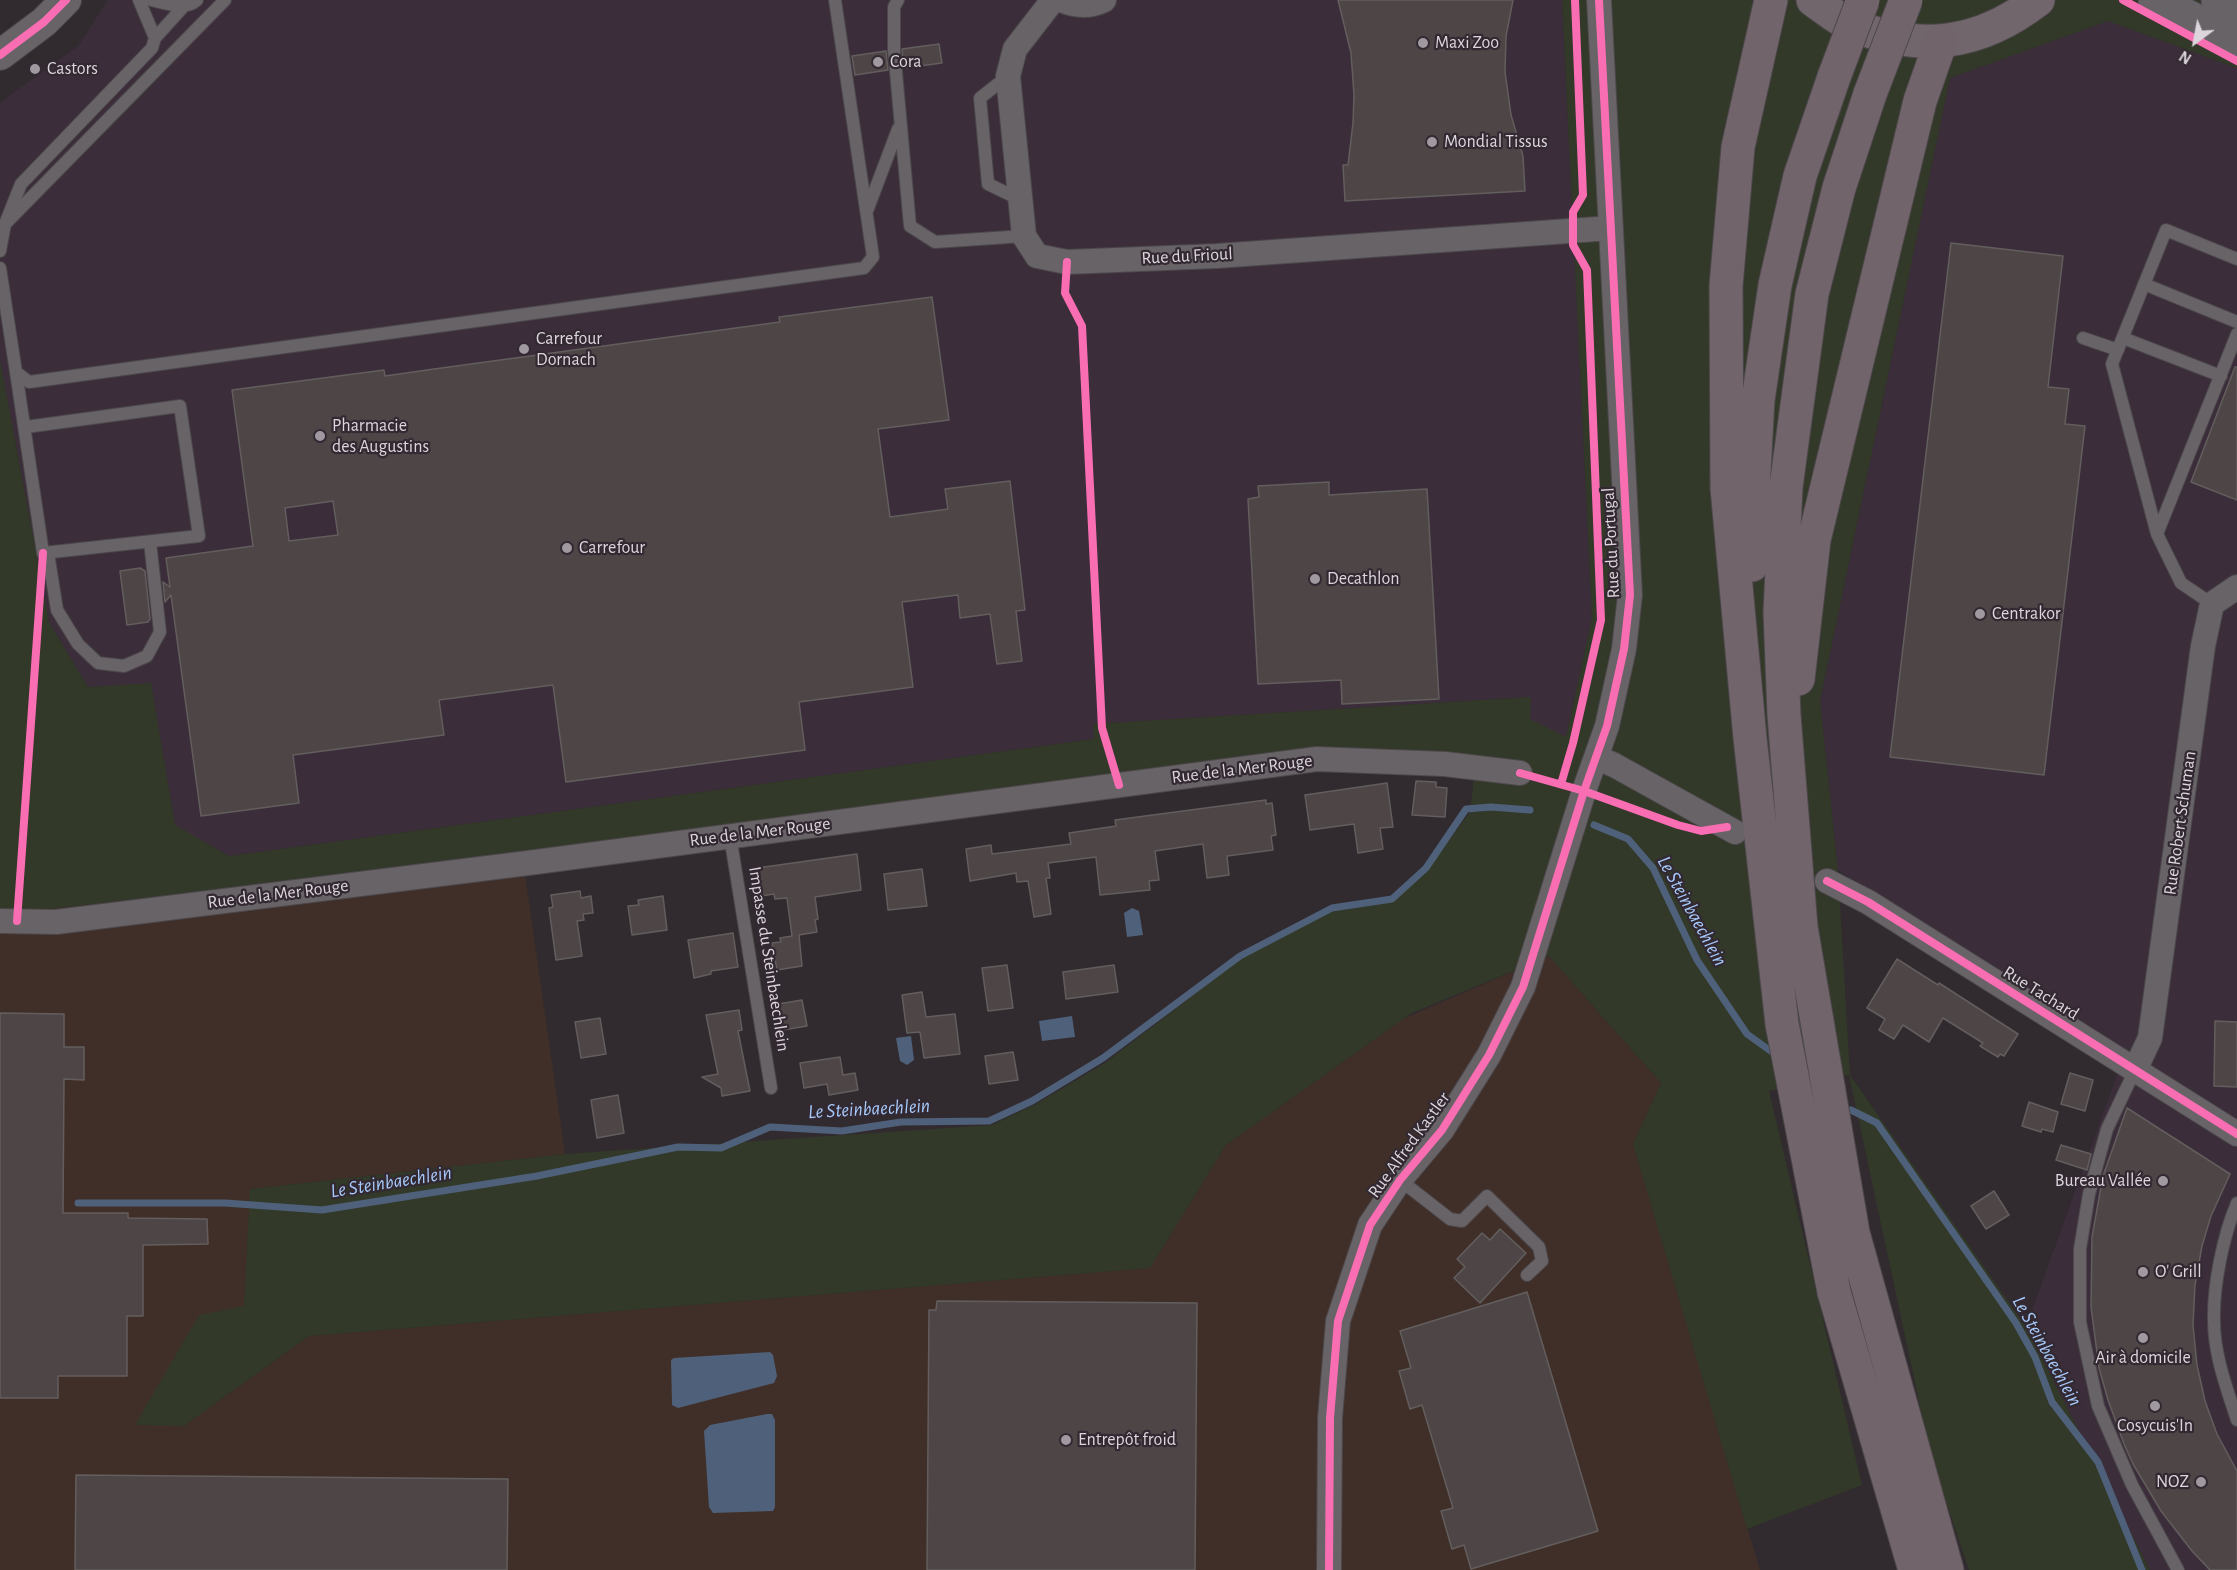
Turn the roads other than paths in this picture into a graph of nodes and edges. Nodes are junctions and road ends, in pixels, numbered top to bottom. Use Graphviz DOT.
graph roads {
  1 [pos="66,0"];
  2 [pos="139,0"];
  3 [pos="151,0"];
  4 [pos="197,0"];
  5 [pos="225,0"];
  6 [pos="835,0"];
  7 [pos="898,0"];
  8 [pos="1053,0"];
  9 [pos="1061,0"];
  10 [pos="1104,0"];
  11 [pos="1599,0"];
  12 [pos="1771,0"];
  13 [pos="1813,0"];
  14 [pos="1863,0"];
  15 [pos="1906,0"];
  16 [pos="2038,0"];
  17 [pos="2155,0"];
  18 [pos="2218,0"];
  19 [pos="184,6"];
  20 [pos="2237,14"];
  21 [pos="155,38"];
  22 [pos="1941,41"];
  23 [pos="2237,41"];
  24 [pos="0,55"];
  25 [pos="900,125"];
  26 [pos="866,212"];
  27 [pos="5,224"];
  28 [pos="1611,228"];
  29 [pos="1024,236"];
  30 [pos="0,251"];
  31 [pos="2237,259"];
  32 [pos="0,268"];
  33 [pos="2144,284"];
  34 [pos="2237,322"];
  35 [pos="2237,334"];
  36 [pos="2083,338"];
  37 [pos="2120,344"];
  38 [pos="16,372"];
  39 [pos="2221,376"];
  40 [pos="26,427"];
  41 [pos="2157,534"];
  42 [pos="150,542"];
  43 [pos="48,553"];
  44 [pos="2237,587"];
  45 [pos="2212,604"];
  46 [pos="1784,715"];
  47 [pos="1750,738"];
  48 [pos="1596,757"];
  49 [pos="1520,773"];
  50 [pos="1735,832"];
  51 [pos="730,836"];
  52 [pos="1827,881"];
  53 [pos="0,921"];
  54 [pos="2135,1070"];
  55 [pos="771,1088"];
  56 [pos="2237,1134"];
  57 [pos="1400,1180"];
  58 [pos="2237,1203"];
  59 [pos="1527,1275"];
  60 [pos="2237,1420"];
  61 [pos="1329,1570"];
  62 [pos="1915,1570"];
  63 [pos="1947,1570"];
  64 [pos="2178,1570"];
  1 -- 24 [label="street"];
  2 -- 21 [label="lane"];
  3 -- 19 [label="lane"];
  4 -- 19 [label="lane"];
  5 -- 27 [label="lane"];
  6 -- 26 [label="lane"];
  7 -- 25 [label="lane"];
  8 -- 29 [label="street"];
  9 -- 10 [label="street"];
  11 -- 28 [label="street, Rue du Portugal"];
  12 -- 47 [label="highway"];
  13 -- 22 [label="main road"];
  14 -- 47 [label="highway, bridge"];
  15 -- 46 [label="highway, bridge"];
  16 -- 22 [label="main road"];
  17 -- 23 [label="main road"];
  18 -- 20 [label="main road"];
  19 -- 21 [label="lane"];
  21 -- 27 [label="lane"];
  22 -- 46 [label="highway"];
  25 -- 26 [label="lane"];
  25 -- 29 [label="lane"];
  26 -- 38 [label="lane"];
  27 -- 30 [label="lane"];
  28 -- 29 [label="street, Rue du Frioul"];
  28 -- 48 [label="street, Rue du Portugal"];
  31 -- 33 [label="lane"];
  32 -- 38 [label="lane"];
  33 -- 34 [label="lane"];
  33 -- 37 [label="lane"];
  35 -- 39 [label="lane"];
  36 -- 37 [label="lane"];
  37 -- 39 [label="lane"];
  37 -- 41 [label="lane"];
  38 -- 40 [label="lane"];
  39 -- 41 [label="lane"];
  40 -- 42 [label="lane"];
  40 -- 43 [label="lane"];
  41 -- 45 [label="lane"];
  42 -- 43 [label="lane"];
  42 -- 43 [label="lane"];
  44 -- 45 [label="street"];
  45 -- 54 [label="street, Rue Robert Schuman"];
  46 -- 63 [label="highway"];
  47 -- 62 [label="highway"];
  48 -- 50 [label="street"];
  48 -- 57 [label="street, Rue Alfred Kastler"];
  49 -- 51 [label="street, Rue de la Mer Rouge"];
  51 -- 53 [label="street, Rue de la Mer Rouge"];
  51 -- 55 [label="lane, Impasse du Steinbaechlein"];
  52 -- 54 [label="street, Rue Tachard"];
  54 -- 56 [label="street, Rue Tachard"];
  54 -- 64 [label="lane"];
  57 -- 59 [label="lane"];
  57 -- 61 [label="street, Rue Alfred Kastler"];
  58 -- 60 [label="lane"];
}
